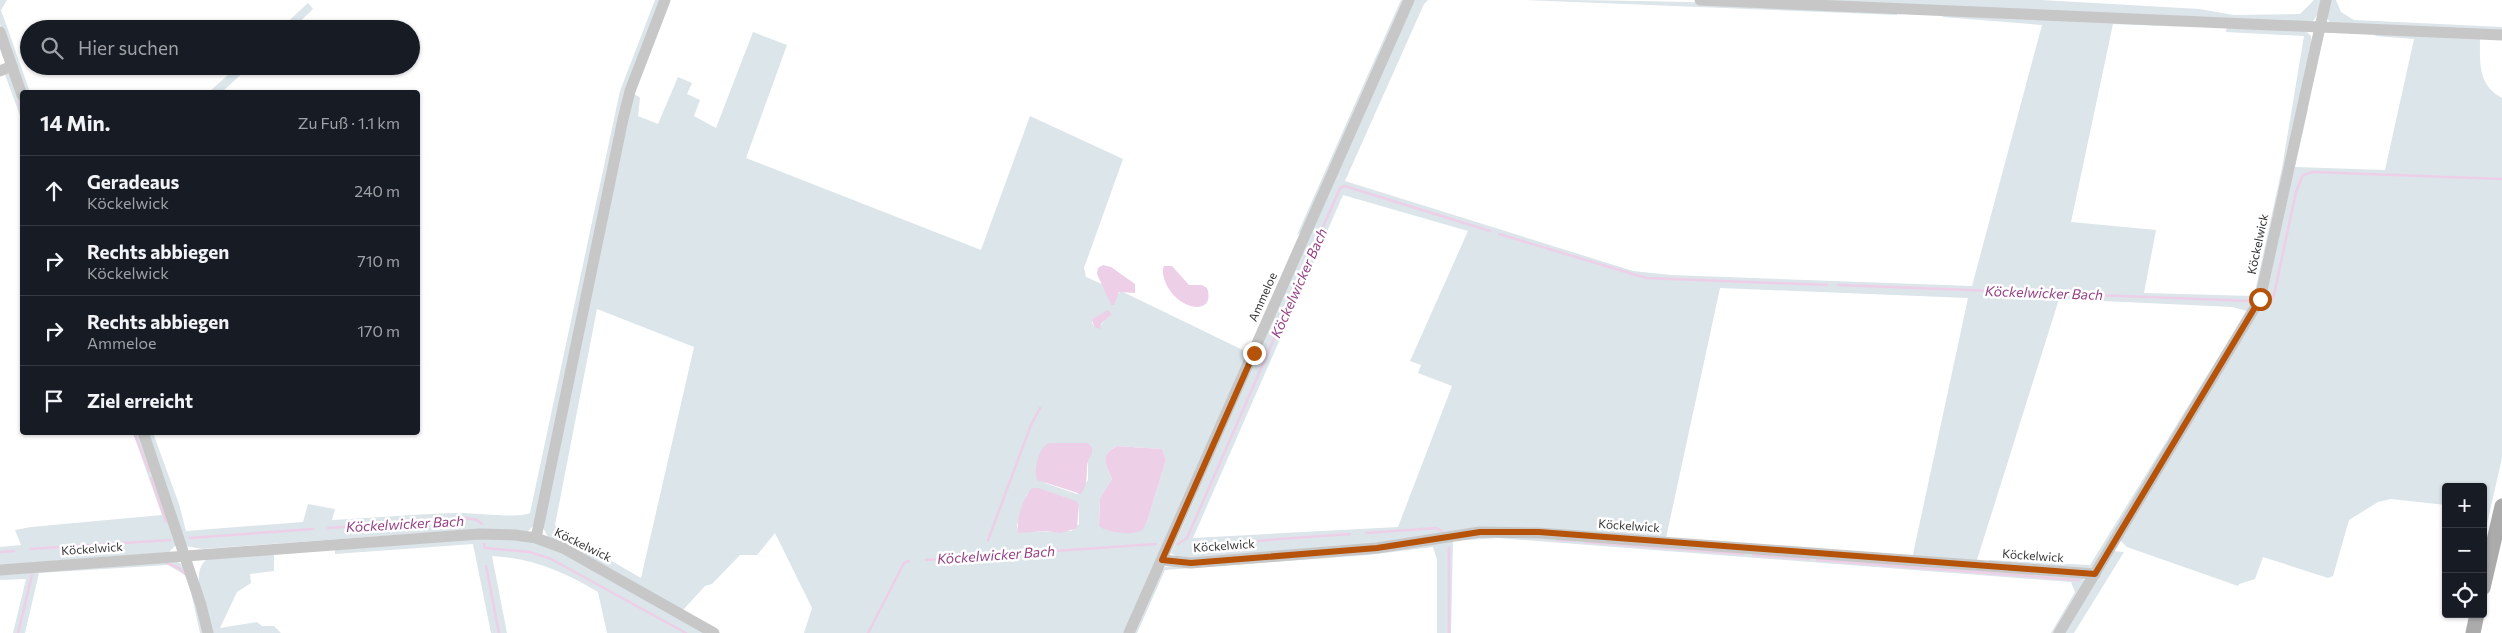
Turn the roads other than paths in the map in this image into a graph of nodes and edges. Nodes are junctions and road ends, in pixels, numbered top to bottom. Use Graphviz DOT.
graph roads {
  1 [pos="665,0"];
  2 [pos="1410,0"];
  3 [pos="1700,0"];
  4 [pos="2326,0"];
  5 [pos="2320,28"];
  6 [pos="0,32"];
  7 [pos="2502,36"];
  8 [pos="12,66"];
  9 [pos="0,71"];
  10 [pos="21,90"];
  11 [pos="144,435"];
  12 [pos="2502,506"];
  13 [pos="536,538"];
  14 [pos="186,556"];
  15 [pos="1162,560"];
  16 [pos="0,570"];
  17 [pos="2486,573"];
  18 [pos="2095,574"];
  19 [pos="2476,618"];
  20 [pos="208,633"];
  21 [pos="714,633"];
  22 [pos="1129,633"];
  23 [pos="2059,633"];
  24 [pos="2473,633"];
  1 -- 13 [label="street"];
  2 -- 15 [label="street, Ammeloe"];
  3 -- 5 [label="street"];
  4 -- 5 [label="street, Köckelwick"];
  5 -- 7 [label="street"];
  5 -- 18 [label="street, Köckelwick"];
  6 -- 8 [label="street"];
  8 -- 9 [label="street"];
  8 -- 10 [label="street"];
  11 -- 14 [label="street"];
  12 -- 17 [label="main road"];
  13 -- 14 [label="street, Köckelwick"];
  13 -- 21 [label="street, Köckelwick"];
  14 -- 16 [label="street, Köckelwick"];
  14 -- 20 [label="street"];
  15 -- 18 [label="street, Köckelwick"];
  15 -- 22 [label="street, Ammeloe"];
  18 -- 23 [label="street, Köckelwick"];
  19 -- 24 [label="main road"];
}
